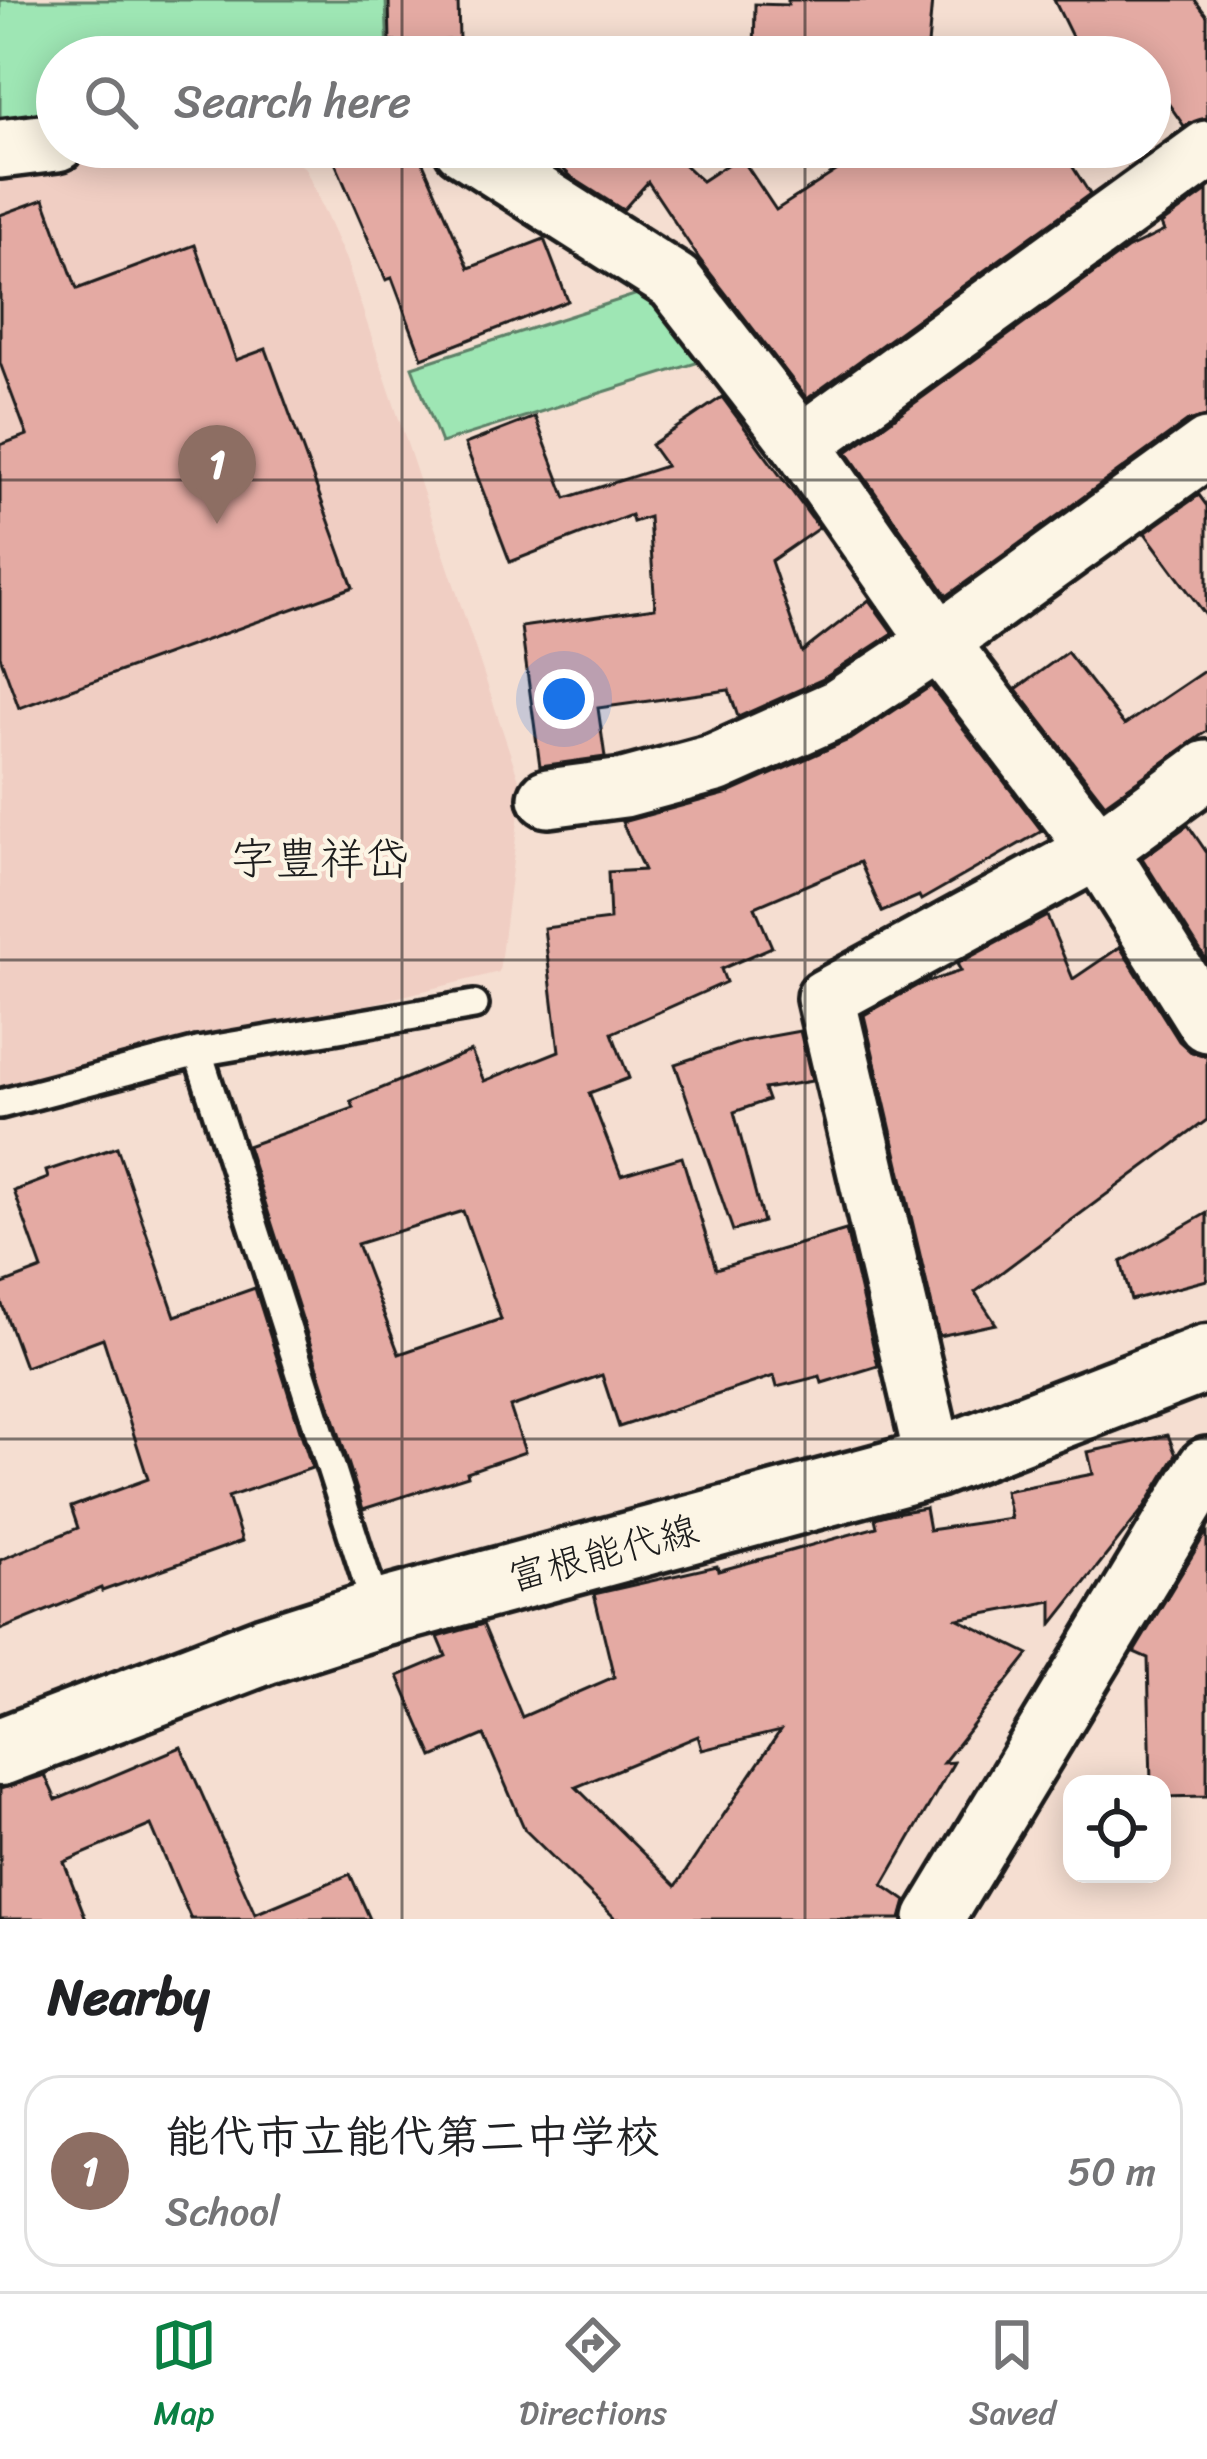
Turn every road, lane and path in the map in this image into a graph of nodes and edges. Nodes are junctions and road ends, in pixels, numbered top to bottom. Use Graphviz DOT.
graph roads {
  1 [pos="36,145"];
  2 [pos="0,149"];
  3 [pos="1207,150"];
  4 [pos="496,168"];
  5 [pos="801,444"];
  6 [pos="1207,448"];
  7 [pos="939,642"];
  8 [pos="1207,770"];
  9 [pos="548,798"];
  10 [pos="1098,850"];
  11 [pos="474,1005"];
  12 [pos="1207,1023"];
  13 [pos="198,1052"];
  14 [pos="0,1104"];
  15 [pos="1207,1358"];
  16 [pos="935,1463"];
  17 [pos="1207,1467"];
  18 [pos="378,1614"];
  19 [pos="0,1752"];
  20 [pos="934,1919"];
  1 -- 2 [label="street"];
  3 -- 5 [label="street"];
  4 -- 5 [label="street"];
  5 -- 7 [label="street"];
  6 -- 7 [label="street"];
  7 -- 9 [label="street"];
  7 -- 10 [label="street"];
  8 -- 10 [label="street"];
  10 -- 12 [label="street"];
  10 -- 16 [label="street"];
  11 -- 13 [label="lane"];
  13 -- 14 [label="lane"];
  13 -- 18 [label="lane"];
  15 -- 16 [label="main road, 富根能代線"];
  16 -- 18 [label="main road, 富根能代線"];
  17 -- 20 [label="street"];
  18 -- 19 [label="main road, 富根能代線"];
}
